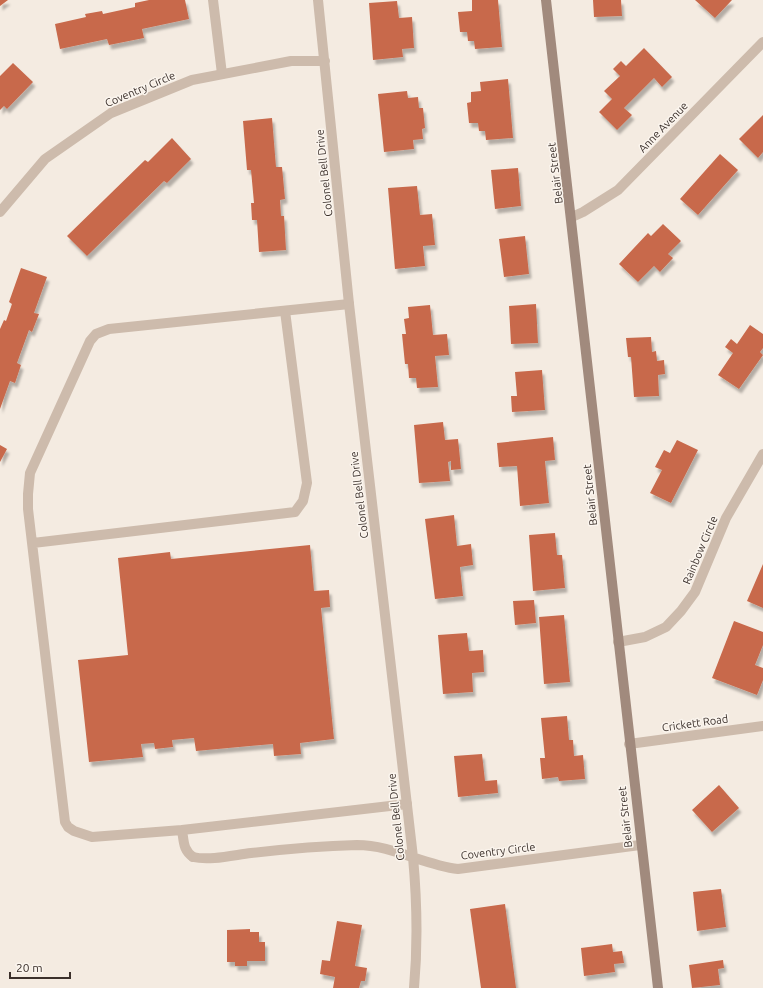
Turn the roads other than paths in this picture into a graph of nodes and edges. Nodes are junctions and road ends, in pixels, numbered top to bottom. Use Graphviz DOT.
graph roads {
  1 [pos="213,0"];
  2 [pos="318,0"];
  3 [pos="546,0"];
  4 [pos="763,42"];
  5 [pos="324,61"];
  6 [pos="222,74"];
  7 [pos="0,212"];
  8 [pos="572,217"];
  9 [pos="349,304"];
  10 [pos="285,311"];
  11 [pos="763,454"];
  12 [pos="33,544"];
  13 [pos="618,642"];
  14 [pos="763,726"];
  15 [pos="629,744"];
  16 [pos="407,804"];
  17 [pos="182,830"];
  18 [pos="640,845"];
  19 [pos="413,857"];
  20 [pos="414,988"];
  21 [pos="658,988"];
  1 -- 6 [label="street"];
  2 -- 5 [label="street, Colonel Bell Drive"];
  3 -- 8 [label="main road, Belair Street"];
  4 -- 8 [label="street, Anne Avenue"];
  5 -- 6 [label="street, Coventry Circle"];
  5 -- 9 [label="street, Colonel Bell Drive"];
  6 -- 7 [label="street, Coventry Circle"];
  8 -- 13 [label="main road, Belair Street"];
  9 -- 10 [label="street"];
  9 -- 16 [label="street, Colonel Bell Drive"];
  10 -- 12 [label="street"];
  10 -- 12 [label="street"];
  11 -- 13 [label="street, Rainbow Circle"];
  12 -- 17 [label="street"];
  13 -- 15 [label="main road, Belair Street"];
  14 -- 15 [label="street, Crickett Road"];
  15 -- 18 [label="main road, Belair Street"];
  16 -- 17 [label="street"];
  16 -- 19 [label="street, Colonel Bell Drive"];
  17 -- 19 [label="street, Coventry Circle"];
  18 -- 19 [label="street, Coventry Circle"];
  18 -- 21 [label="main road, Belair Street"];
  19 -- 20 [label="street, Colonel Bell Drive"];
}
